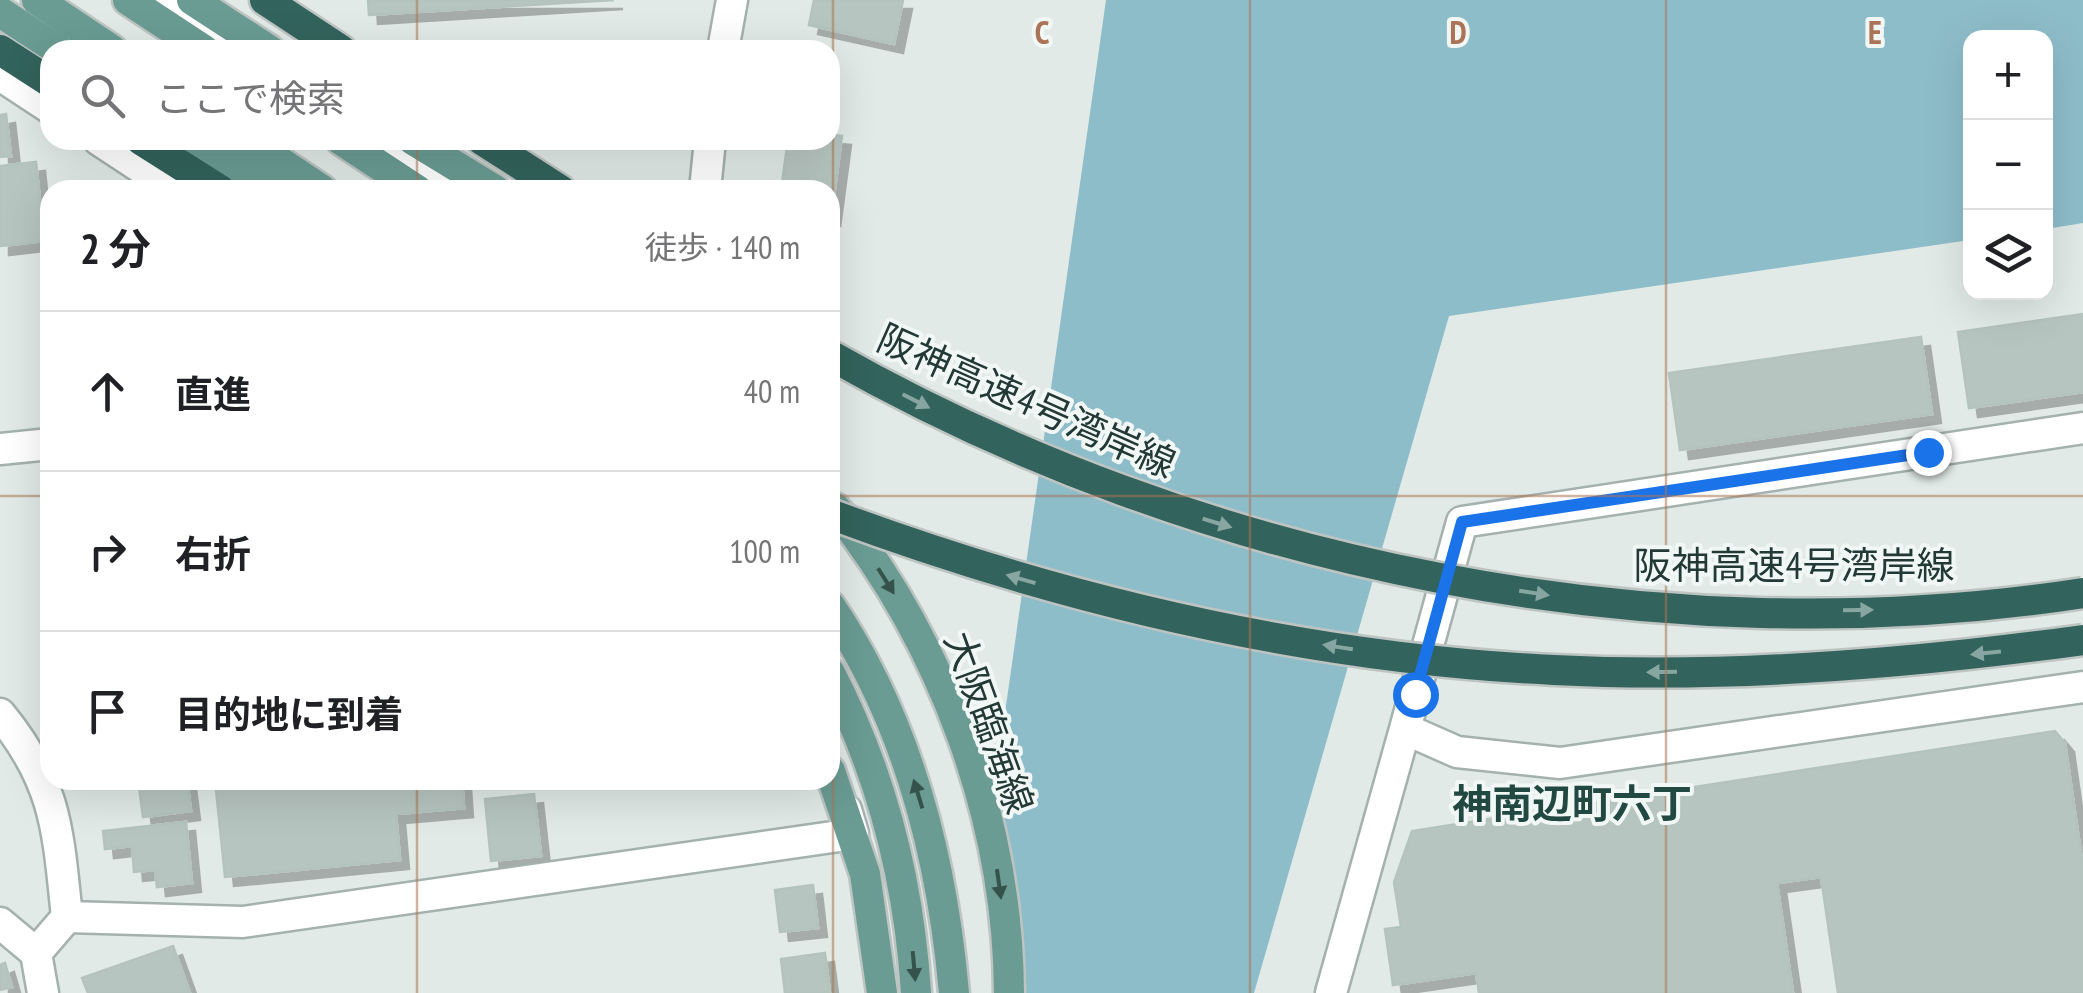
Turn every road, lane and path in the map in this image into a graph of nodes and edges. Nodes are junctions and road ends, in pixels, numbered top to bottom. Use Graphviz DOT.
graph roads {
  1 [pos="36,0"];
  2 [pos="128,0"];
  3 [pos="162,0"];
  4 [pos="192,0"];
  5 [pos="265,0"];
  6 [pos="732,0"];
  7 [pos="0,12"];
  8 [pos="43,40"];
  9 [pos="97,40"];
  10 [pos="189,40"];
  11 [pos="225,40"];
  12 [pos="254,40"];
  13 [pos="326,40"];
  14 [pos="725,40"];
  15 [pos="0,50"];
  16 [pos="0,75"];
  17 [pos="40,76"];
  18 [pos="40,101"];
  19 [pos="114,150"];
  20 [pos="157,150"];
  21 [pos="209,150"];
  22 [pos="261,150"];
  23 [pos="357,150"];
  24 [pos="400,150"];
  25 [pos="429,150"];
  26 [pos="498,150"];
  27 [pos="709,150"];
  28 [pos="160,180"];
  29 [pos="204,180"];
  30 [pos="255,180"];
  31 [pos="307,180"];
  32 [pos="402,180"];
  33 [pos="450,180"];
  34 [pos="478,180"];
  35 [pos="544,180"];
  36 [pos="707,180"];
  37 [pos="840,360"];
  38 [pos="2083,428"];
  39 [pos="40,445"];
  40 [pos="0,449"];
  41 [pos="840,517"];
  42 [pos="840,518"];
  43 [pos="2083,593"];
  44 [pos="840,624"];
  45 [pos="2083,640"];
  46 [pos="2083,687"];
  47 [pos="840,696"];
  48 [pos="0,714"];
  49 [pos="1406,729"];
  50 [pos="40,768"];
  51 [pos="47,790"];
  52 [pos="837,790"];
  53 [pos="840,790"];
  54 [pos="853,834"];
  55 [pos="67,918"];
  56 [pos="0,923"];
  57 [pos="36,953"];
  58 [pos="43,993"];
  59 [pos="882,993"];
  60 [pos="916,993"];
  61 [pos="954,993"];
  62 [pos="1008,993"];
  63 [pos="1331,993"];
  1 -- 9 [label="main road"];
  2 -- 10 [label="main road"];
  3 -- 11 [label="street"];
  4 -- 12 [label="main road"];
  5 -- 13 [label="highway"];
  6 -- 14 [label="street"];
  7 -- 8 [label="main road"];
  15 -- 17 [label="highway"];
  16 -- 18 [label="street"];
  19 -- 28 [label="street"];
  20 -- 29 [label="highway"];
  21 -- 30 [label="main road"];
  22 -- 31 [label="main road"];
  23 -- 32 [label="main road"];
  24 -- 33 [label="street"];
  25 -- 34 [label="main road"];
  26 -- 35 [label="highway"];
  27 -- 36 [label="street"];
  37 -- 43 [label="highway, 阪神高速4号湾岸線, one-way, bridge"];
  38 -- 49 [label="street"];
  39 -- 40 [label="street"];
  41 -- 62 [label="main road, 大阪臨海線, one-way, bridge"];
  45 -- 42 [label="highway, one-way, bridge"];
  61 -- 44 [label="main road, one-way"];
  46 -- 49 [label="street"];
  47 -- 60 [label="main road, one-way"];
  48 -- 50 [label="street"];
  49 -- 63 [label="street"];
  51 -- 55 [label="street"];
  52 -- 54 [label="main road"];
  53 -- 54 [label="street"];
  54 -- 55 [label="street"];
  54 -- 59 [label="main road"];
  55 -- 57 [label="street"];
  56 -- 57 [label="street"];
  57 -- 58 [label="street"];
}
